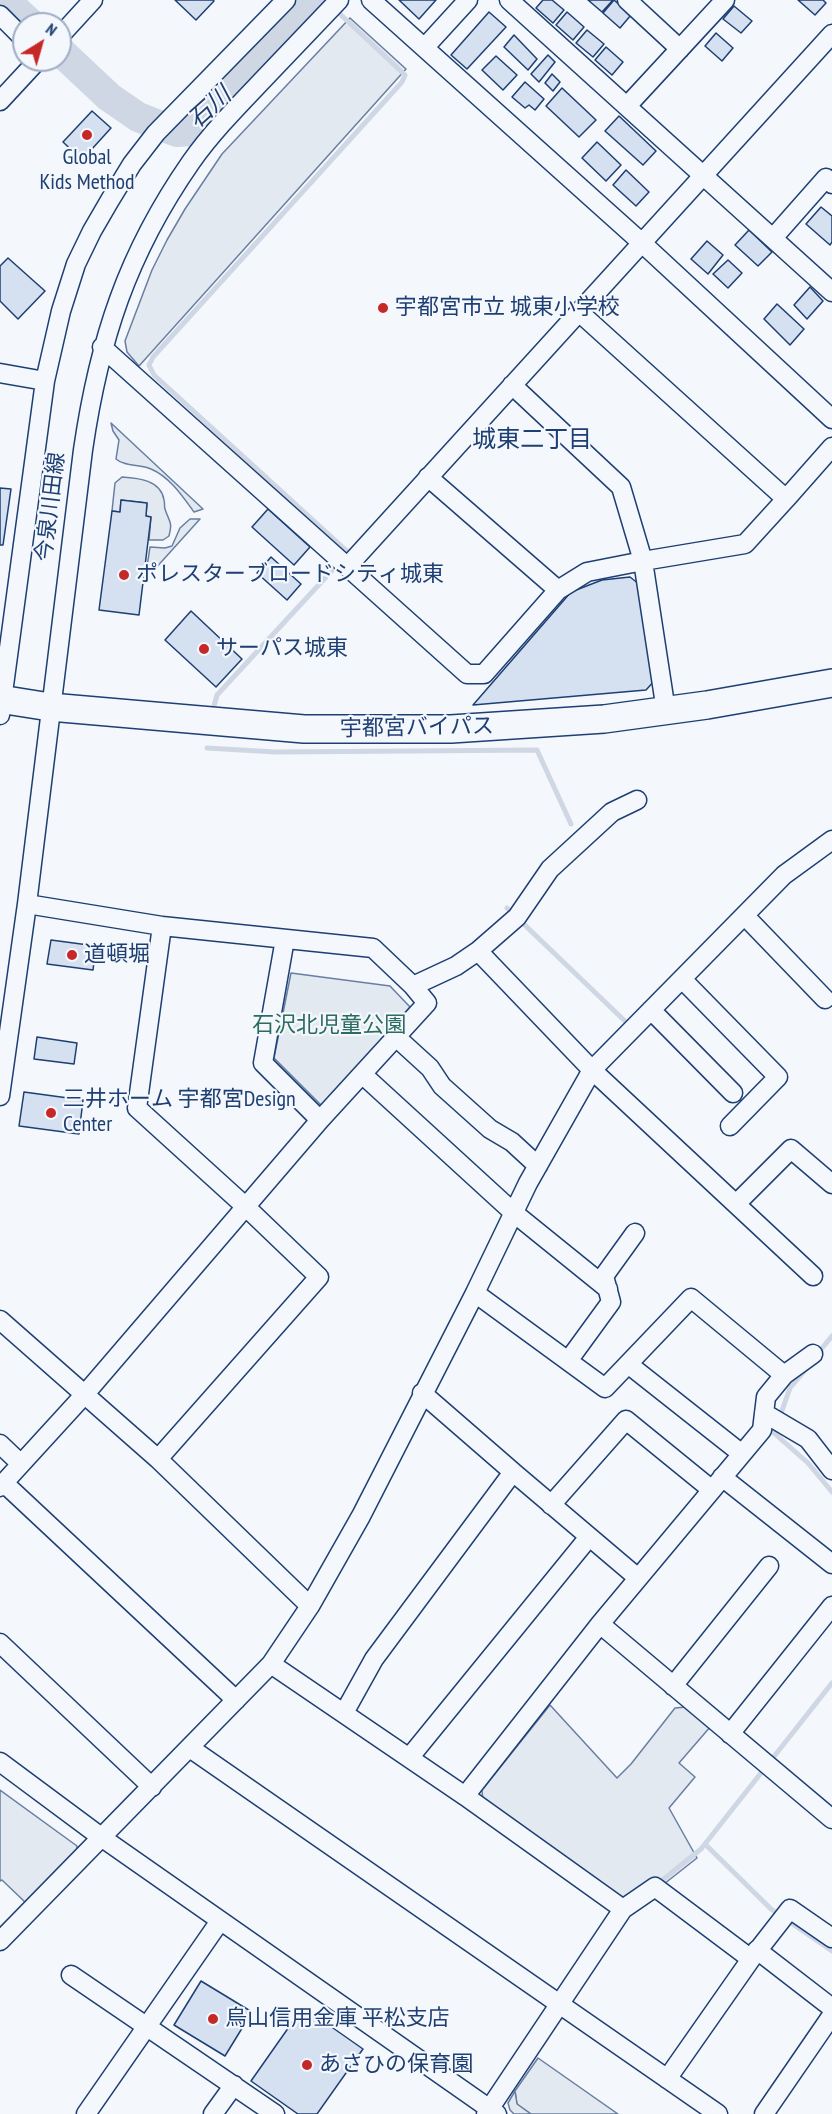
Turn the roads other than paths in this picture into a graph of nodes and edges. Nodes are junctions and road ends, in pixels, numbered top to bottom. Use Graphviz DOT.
graph roads {
  1 [pos="93,0"];
  2 [pos="286,0"];
  3 [pos="339,0"];
  4 [pos="371,0"];
  5 [pos="468,0"];
  6 [pos="509,0"];
  7 [pos="627,0"];
  8 [pos="725,0"];
  9 [pos="0,15"];
  10 [pos="72,23"];
  11 [pos="12,27"];
  12 [pos="832,34"];
  13 [pos="425,47"];
  14 [pos="680,49"];
  15 [pos="27,72"];
  16 [pos="0,101"];
  17 [pos="627,106"];
  18 [pos="703,176"];
  19 [pos="830,178"];
  20 [pos="773,238"];
  21 [pos="642,243"];
  22 [pos="832,292"];
  23 [pos="579,312"];
  24 [pos="102,347"];
  25 [pos="0,373"];
  26 [pos="45,381"];
  27 [pos="512,385"];
  28 [pos="832,419"];
  29 [pos="832,447"];
  30 [pos="428,477"];
  31 [pos="786,500"];
  32 [pos="643,561"];
  33 [pos="346,567"];
  34 [pos="558,590"];
  35 [pos="832,683"];
  36 [pos="1,704"];
  37 [pos="50,707"];
  38 [pos="666,711"];
  39 [pos="637,800"];
  40 [pos="832,840"];
  41 [pos="27,904"];
  42 [pos="745,916"];
  43 [pos="162,926"];
  44 [pos="285,939"];
  45 [pos="478,951"];
  46 [pos="682,979"];
  47 [pos="412,986"];
  48 [pos="825,999"];
  49 [pos="651,1010"];
  50 [pos="396,1037"];
  51 [pos="592,1070"];
  52 [pos="362,1074"];
  53 [pos="733,1093"];
  54 [pos="0,1096"];
  55 [pos="320,1120"];
  56 [pos="730,1126"];
  57 [pos="538,1167"];
  58 [pos="832,1184"];
  59 [pos="736,1204"];
  60 [pos="246,1207"];
  61 [pos="514,1213"];
  62 [pos="635,1233"];
  63 [pos="813,1276"];
  64 [pos="608,1289"];
  65 [pos="475,1293"];
  66 [pos="0,1320"];
  67 [pos="813,1354"];
  68 [pos="568,1361"];
  69 [pos="628,1364"];
  70 [pos="784,1376"];
  71 [pos="85,1394"];
  72 [pos="422,1394"];
  73 [pos="764,1413"];
  74 [pos="0,1444"];
  75 [pos="742,1454"];
  76 [pos="158,1459"];
  77 [pos="21,1464"];
  78 [pos="832,1470"];
  79 [pos="513,1472"];
  80 [pos="717,1484"];
  81 [pos="2,1485"];
  82 [pos="551,1505"];
  83 [pos="589,1537"];
  84 [pos="832,1564"];
  85 [pos="770,1566"];
  86 [pos="638,1578"];
  87 [pos="310,1606"];
  88 [pos="832,1606"];
  89 [pos="600,1624"];
  90 [pos="0,1643"];
  91 [pos="271,1664"];
  92 [pos="674,1686"];
  93 [pos="236,1700"];
  94 [pos="344,1713"];
  95 [pos="730,1734"];
  96 [pos="190,1748"];
  97 [pos="410,1758"];
  98 [pos="0,1762"];
  99 [pos="152,1787"];
  100 [pos="465,1796"];
  101 [pos="832,1819"];
  102 [pos="101,1838"];
  103 [pos="623,1909"];
  104 [pos="220,1921"];
  105 [pos="832,1938"];
  106 [pos="0,1941"];
  107 [pos="754,1955"];
  108 [pos="71,1975"];
  109 [pos="558,2004"];
  110 [pos="832,2008"];
  111 [pos="832,2015"];
  112 [pos="148,2026"];
  113 [pos="668,2079"];
  114 [pos="234,2085"];
  115 [pos="491,2112"];
  116 [pos="86,2114"];
  117 [pos="213,2114"];
  118 [pos="275,2114"];
  119 [pos="717,2114"];
  120 [pos="764,2114"];
  1 -- 10 [label="street"];
  2 -- 26 [label="street, 今泉川田線"];
  3 -- 24 [label="street, 今泉川田線"];
  4 -- 13 [label="street"];
  5 -- 13 [label="street"];
  6 -- 17 [label="street"];
  7 -- 14 [label="street"];
  8 -- 14 [label="street"];
  9 -- 11 [label="street"];
  12 -- 18 [label="street"];
  13 -- 21 [label="street"];
  14 -- 17 [label="street"];
  15 -- 16 [label="street"];
  17 -- 18 [label="street"];
  18 -- 20 [label="street"];
  18 -- 21 [label="street"];
  19 -- 20 [label="street"];
  20 -- 22 [label="street"];
  21 -- 23 [label="street"];
  21 -- 28 [label="street"];
  23 -- 27 [label="street"];
  23 -- 31 [label="street"];
  24 -- 33 [label="street"];
  24 -- 37 [label="street, 今泉川田線"];
  25 -- 26 [label="street"];
  26 -- 36 [label="street, 今泉川田線"];
  27 -- 30 [label="street"];
  27 -- 32 [label="street"];
  29 -- 31 [label="street"];
  30 -- 33 [label="street"];
  30 -- 34 [label="street"];
  31 -- 32 [label="street"];
  32 -- 34 [label="street"];
  32 -- 38 [label="street"];
  33 -- 34 [label="street"];
  35 -- 38 [label="highway, 宇都宮バイパス"];
  36 -- 37 [label="highway, 宇都宮バイパス"];
  37 -- 38 [label="highway, 宇都宮バイパス"];
  37 -- 41 [label="street, 今泉川田線"];
  39 -- 45 [label="street"];
  40 -- 42 [label="street"];
  41 -- 43 [label="street"];
  41 -- 54 [label="street, 今泉川田線"];
  42 -- 46 [label="street"];
  42 -- 48 [label="street"];
  43 -- 44 [label="street"];
  43 -- 60 [label="street"];
  44 -- 47 [label="street"];
  44 -- 55 [label="street"];
  45 -- 47 [label="street"];
  45 -- 51 [label="street"];
  46 -- 49 [label="street"];
  46 -- 56 [label="street"];
  47 -- 50 [label="street"];
  49 -- 51 [label="street"];
  49 -- 53 [label="street"];
  50 -- 52 [label="street"];
  50 -- 57 [label="street"];
  51 -- 57 [label="street"];
  51 -- 59 [label="street"];
  52 -- 55 [label="street"];
  52 -- 61 [label="street"];
  55 -- 60 [label="street"];
  57 -- 61 [label="street"];
  58 -- 59 [label="street"];
  59 -- 63 [label="street"];
  60 -- 71 [label="street"];
  60 -- 76 [label="street"];
  61 -- 64 [label="street"];
  61 -- 65 [label="street"];
  62 -- 64 [label="street"];
  64 -- 68 [label="street"];
  65 -- 68 [label="street"];
  65 -- 72 [label="street"];
  66 -- 71 [label="street"];
  67 -- 70 [label="street"];
  68 -- 69 [label="street"];
  69 -- 70 [label="street"];
  69 -- 75 [label="street"];
  70 -- 73 [label="street"];
  71 -- 76 [label="street"];
  71 -- 77 [label="street"];
  72 -- 79 [label="street"];
  72 -- 87 [label="street"];
  73 -- 75 [label="street"];
  73 -- 78 [label="street"];
  74 -- 77 [label="street"];
  75 -- 80 [label="street"];
  76 -- 87 [label="street"];
  77 -- 81 [label="street"];
  79 -- 82 [label="street"];
  79 -- 94 [label="street"];
  80 -- 82 [label="street"];
  80 -- 84 [label="street"];
  80 -- 86 [label="street"];
  81 -- 93 [label="street"];
  82 -- 83 [label="street"];
  83 -- 86 [label="street"];
  83 -- 97 [label="street"];
  85 -- 92 [label="street"];
  86 -- 89 [label="street"];
  87 -- 91 [label="street"];
  88 -- 95 [label="street"];
  89 -- 92 [label="street"];
  89 -- 100 [label="street"];
  90 -- 99 [label="street"];
  91 -- 93 [label="street"];
  91 -- 94 [label="street"];
  92 -- 95 [label="street"];
  93 -- 96 [label="street"];
  94 -- 97 [label="street"];
  95 -- 101 [label="street"];
  96 -- 99 [label="street"];
  96 -- 109 [label="street"];
  97 -- 100 [label="street"];
  98 -- 102 [label="street"];
  99 -- 102 [label="street"];
  100 -- 103 [label="street"];
  102 -- 104 [label="street"];
  102 -- 106 [label="street"];
  103 -- 107 [label="street"];
  103 -- 109 [label="street"];
  104 -- 112 [label="street"];
  104 -- 115 [label="street"];
  105 -- 107 [label="street"];
  107 -- 110 [label="street"];
  107 -- 113 [label="street"];
  108 -- 112 [label="street"];
  109 -- 113 [label="street"];
  109 -- 115 [label="street"];
  111 -- 120 [label="street"];
  112 -- 114 [label="street"];
  112 -- 116 [label="street"];
  113 -- 119 [label="street"];
  114 -- 117 [label="street"];
  114 -- 118 [label="street"];
}
